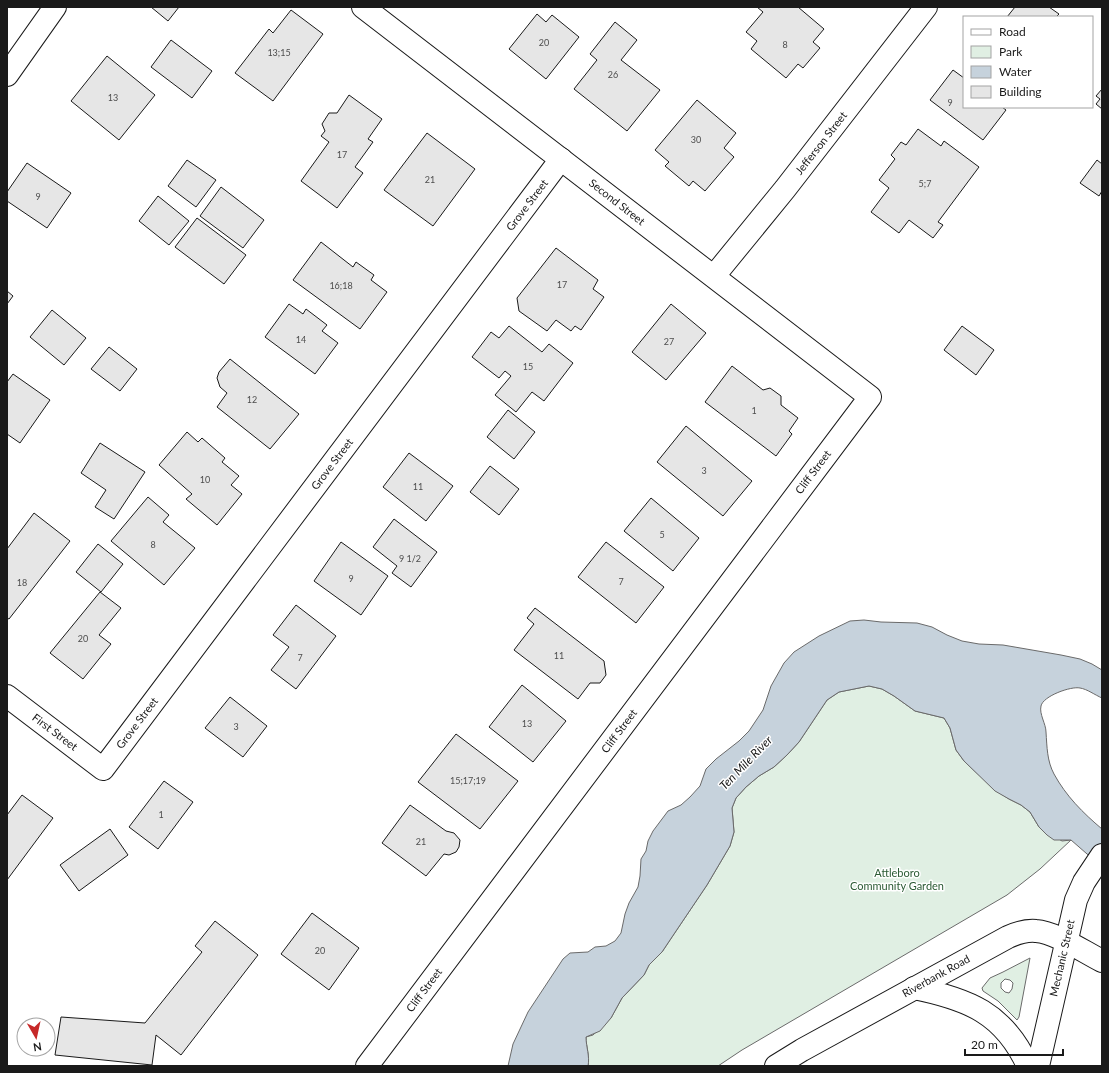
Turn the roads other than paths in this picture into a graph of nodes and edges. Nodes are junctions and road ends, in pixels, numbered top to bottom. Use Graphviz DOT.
graph roads {
  1 [pos="55,7"];
  2 [pos="363,7"];
  3 [pos="926,7"];
  4 [pos="7,75"];
  5 [pos="561,159"];
  6 [pos="714,276"];
  7 [pos="870,397"];
  8 [pos="7,696"];
  9 [pos="103,768"];
  10 [pos="1102,855"];
  11 [pos="1066,942"];
  12 [pos="1102,961"];
  13 [pos="914,988"];
  14 [pos="368,1066"];
  15 [pos="776,1066"];
  16 [pos="1028,1066"];
  17 [pos="1038,1066"];
  1 -- 4 [label="street"];
  2 -- 5 [label="street, Second Street"];
  3 -- 6 [label="street, Jefferson Street"];
  5 -- 6 [label="street, Second Street"];
  5 -- 9 [label="street, Grove Street"];
  6 -- 7 [label="street, Second Street"];
  7 -- 14 [label="street, Cliff Street"];
  8 -- 9 [label="street, First Street"];
  10 -- 11 [label="street, Mechanic Street"];
  11 -- 12 [label="street, Riverbank Road"];
  11 -- 13 [label="street, Riverbank Road"];
  11 -- 17 [label="street, Mechanic Street"];
  13 -- 15 [label="street, Riverbank Road"];
  13 -- 16 [label="street"];
}
